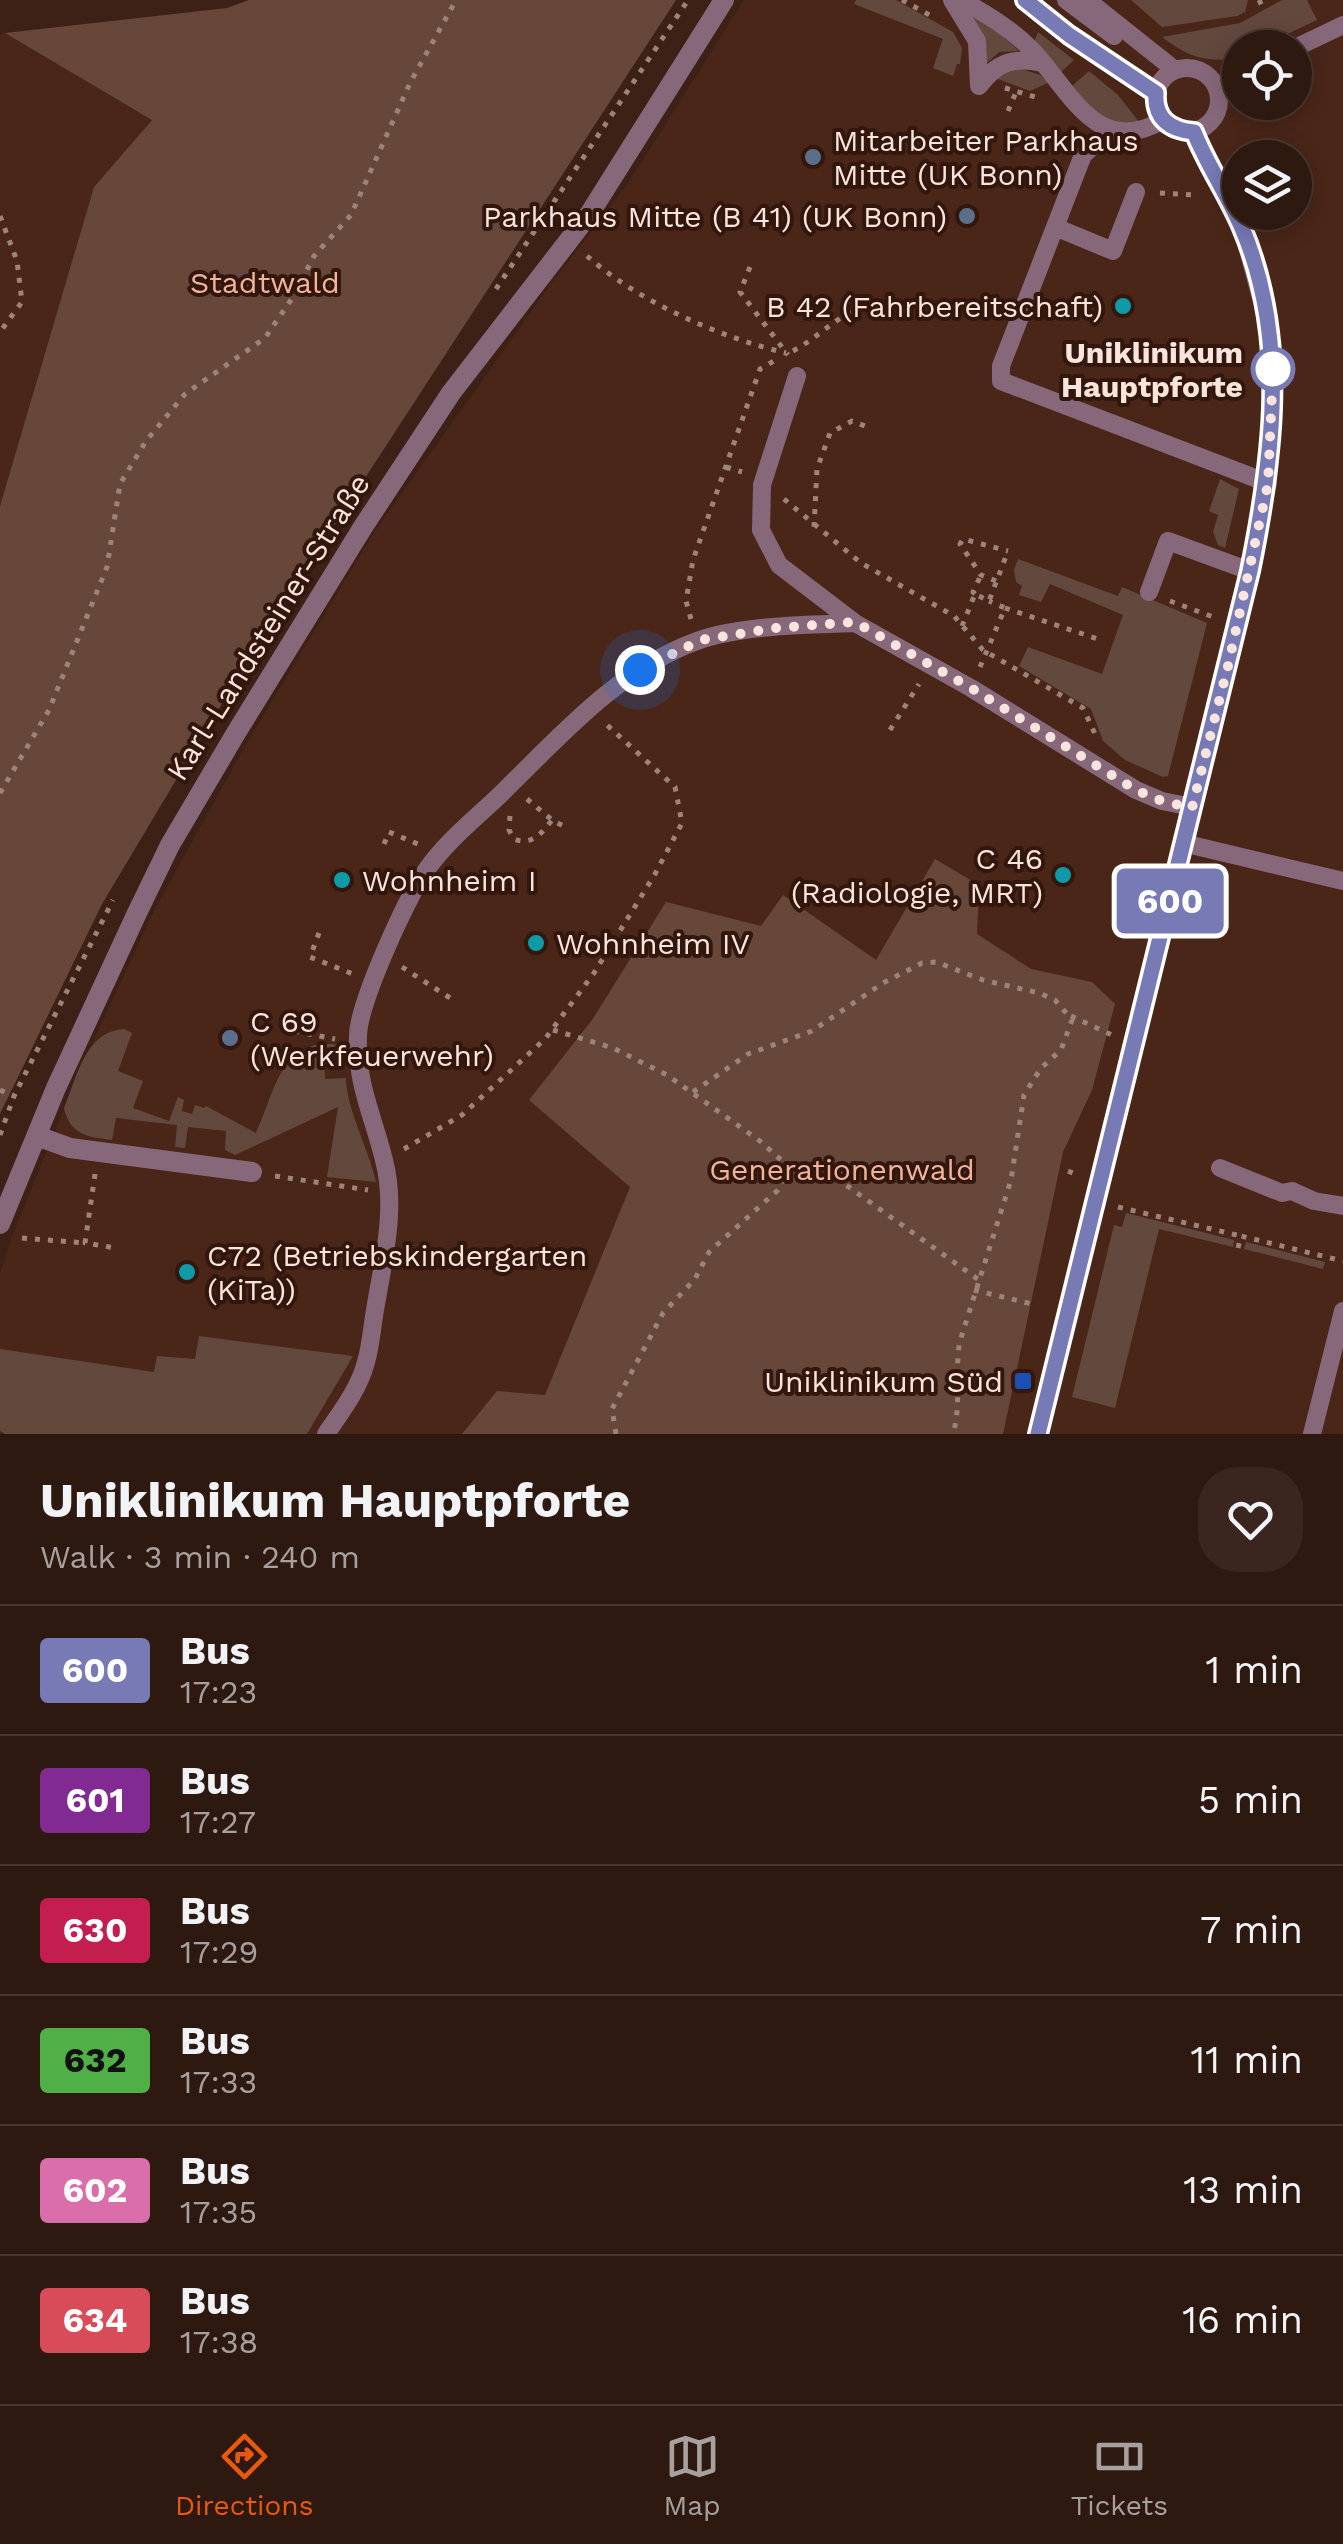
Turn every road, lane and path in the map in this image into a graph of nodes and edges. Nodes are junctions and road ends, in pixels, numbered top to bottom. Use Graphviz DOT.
graph roads {
  1 [pos="456,0"];
  2 [pos="724,0"];
  3 [pos="952,0"];
  4 [pos="961,0"];
  5 [pos="1025,0"];
  6 [pos="1066,0"];
  7 [pos="1087,0"];
  8 [pos="1343,24"];
  9 [pos="1134,40"];
  10 [pos="1312,40"];
  11 [pos="1042,63"];
  12 [pos="1175,70"];
  13 [pos="993,83"];
  14 [pos="1222,83"];
  15 [pos="1216,86"];
  16 [pos="1016,92"];
  17 [pos="1156,93"];
  18 [pos="1047,97"];
  19 [pos="1008,111"];
  20 [pos="1163,120"];
  21 [pos="1194,132"];
  22 [pos="1108,134"];
  23 [pos="1136,192"];
  24 [pos="1196,195"];
  25 [pos="0,216"];
  26 [pos="1055,227"];
  27 [pos="570,240"];
  28 [pos="750,267"];
  29 [pos="855,309"];
  30 [pos="0,332"];
  31 [pos="787,354"];
  32 [pos="797,376"];
  33 [pos="865,426"];
  34 [pos="764,480"];
  35 [pos="1268,484"];
  36 [pos="814,527"];
  37 [pos="1250,571"];
  38 [pos="981,575"];
  39 [pos="996,581"];
  40 [pos="1148,592"];
  41 [pos="975,594"];
  42 [pos="989,601"];
  43 [pos="1006,608"];
  44 [pos="855,622"];
  45 [pos="962,626"];
  46 [pos="1237,627"];
  47 [pos="1098,638"];
  48 [pos="701,640"];
  49 [pos="987,653"];
  50 [pos="932,665"];
  51 [pos="971,688"];
  52 [pos="590,709"];
  53 [pos="890,730"];
  54 [pos="1099,742"];
  55 [pos="0,793"];
  56 [pos="524,797"];
  57 [pos="538,808"];
  58 [pos="1192,808"];
  59 [pos="552,820"];
  60 [pos="569,829"];
  61 [pos="1183,843"];
  62 [pos="384,844"];
  63 [pos="438,856"];
  64 [pos="1343,881"];
  65 [pos="1113,902"];
  66 [pos="1142,911"];
  67 [pos="319,933"];
  68 [pos="422,979"];
  69 [pos="374,982"];
  70 [pos="450,998"];
  71 [pos="1070,1016"];
  72 [pos="553,1030"];
  73 [pos="294,1031"];
  74 [pos="1114,1036"];
  75 [pos="358,1044"];
  76 [pos="0,1090"];
  77 [pos="693,1092"];
  78 [pos="14,1096"];
  79 [pos="37,1136"];
  80 [pos="98,1151"];
  81 [pos="384,1160"];
  82 [pos="790,1168"];
  83 [pos="1220,1168"];
  84 [pos="252,1172"];
  85 [pos="390,1192"];
  86 [pos="1115,1206"];
  87 [pos="1343,1206"];
  88 [pos="6,1229"];
  89 [pos="1242,1236"];
  90 [pos="85,1242"];
  91 [pos="116,1248"];
  92 [pos="1238,1248"];
  93 [pos="1343,1261"];
  94 [pos="979,1280"];
  95 [pos="974,1290"];
  96 [pos="1036,1305"];
  97 [pos="1343,1310"];
  98 [pos="326,1434"];
  99 [pos="616,1434"];
  100 [pos="954,1434"];
  101 [pos="1038,1434"];
  102 [pos="1312,1434"];
  1 -- 55 [label="path"];
  2 -- 27 [label="street, Karl-Landsteiner-Straße"];
  3 -- 11 [label="lane"];
  4 -- 11 [label="lane"];
  5 -- 17 [label="lane"];
  6 -- 9 [label="lane"];
  7 -- 9 [label="lane"];
  8 -- 10 [label="lane"];
  9 -- 12 [label="lane"];
  11 -- 22 [label="lane"];
  12 -- 15 [label="lane"];
  12 -- 17 [label="lane"];
  13 -- 16 [label="path"];
  14 -- 15 [label="lane"];
  15 -- 21 [label="lane"];
  16 -- 18 [label="path"];
  16 -- 19 [label="path"];
  17 -- 20 [label="lane"];
  20 -- 21 [label="lane"];
  20 -- 22 [label="lane"];
  21 -- 35 [label="lane"];
  22 -- 26 [label="lane"];
  23 -- 24 [label="path"];
  23 -- 26 [label="lane"];
  25 -- 30 [label="path"];
  26 -- 35 [label="lane"];
  27 -- 31 [label="path"];
  27 -- 79 [label="street, Karl-Landsteiner-Straße"];
  28 -- 31 [label="path"];
  29 -- 31 [label="path"];
  31 -- 32 [label="path"];
  31 -- 48 [label="path"];
  32 -- 34 [label="lane"];
  33 -- 36 [label="path"];
  34 -- 36 [label="path"];
  34 -- 44 [label="lane"];
  35 -- 37 [label="lane"];
  36 -- 45 [label="path"];
  37 -- 40 [label="lane"];
  37 -- 46 [label="lane"];
  38 -- 39 [label="path"];
  38 -- 39 [label="path"];
  38 -- 41 [label="path"];
  39 -- 42 [label="path"];
  40 -- 46 [label="path"];
  41 -- 42 [label="path"];
  41 -- 45 [label="path"];
  42 -- 43 [label="path"];
  43 -- 47 [label="path"];
  43 -- 49 [label="path"];
  44 -- 48 [label="lane"];
  44 -- 50 [label="lane"];
  45 -- 49 [label="path"];
  46 -- 58 [label="lane"];
  48 -- 52 [label="lane"];
  49 -- 51 [label="path"];
  49 -- 54 [label="path"];
  50 -- 51 [label="lane"];
  50 -- 53 [label="path"];
  51 -- 58 [label="lane"];
  52 -- 63 [label="lane"];
  52 -- 72 [label="path"];
  56 -- 59 [label="path"];
  57 -- 59 [label="path"];
  58 -- 61 [label="lane"];
  59 -- 60 [label="path"];
  61 -- 64 [label="lane"];
  61 -- 101 [label="lane"];
  62 -- 63 [label="path"];
  63 -- 69 [label="lane"];
  65 -- 66 [label="path"];
  67 -- 69 [label="path"];
  68 -- 70 [label="path"];
  69 -- 75 [label="lane"];
  71 -- 74 [label="path"];
  71 -- 77 [label="path"];
  71 -- 94 [label="path"];
  72 -- 77 [label="path"];
  72 -- 81 [label="path"];
  73 -- 75 [label="path"];
  75 -- 81 [label="lane"];
  76 -- 78 [label="path"];
  77 -- 82 [label="path"];
  79 -- 80 [label="street"];
  79 -- 88 [label="street, Karl-Landsteiner-Straße"];
  80 -- 84 [label="street"];
  80 -- 90 [label="path"];
  81 -- 85 [label="lane"];
  82 -- 94 [label="path"];
  82 -- 99 [label="path"];
  83 -- 87 [label="lane"];
  84 -- 85 [label="path"];
  85 -- 98 [label="lane"];
  86 -- 89 [label="path"];
  88 -- 90 [label="path"];
  89 -- 92 [label="path"];
  89 -- 93 [label="path"];
  90 -- 91 [label="path"];
  94 -- 95 [label="path"];
  95 -- 96 [label="path"];
  95 -- 100 [label="path"];
  97 -- 102 [label="lane"];
}
